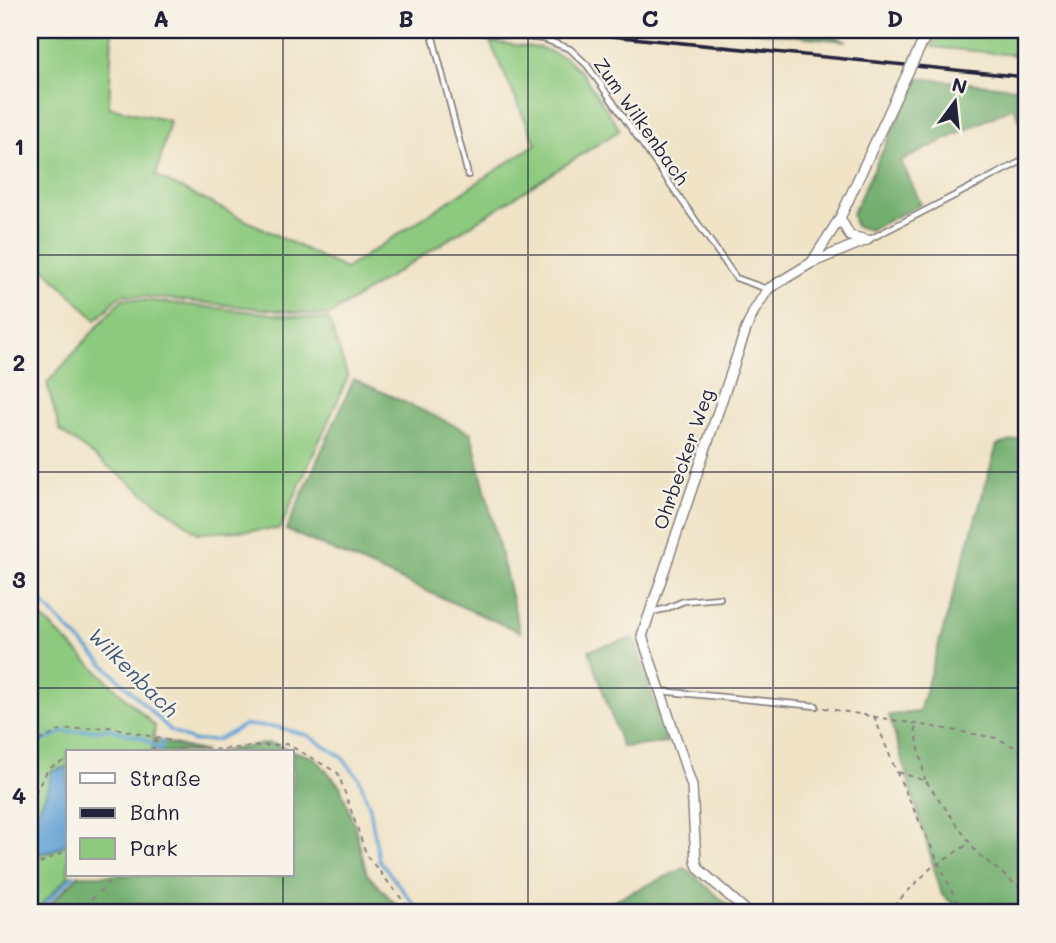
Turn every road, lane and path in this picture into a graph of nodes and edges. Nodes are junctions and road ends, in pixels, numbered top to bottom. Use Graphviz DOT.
graph roads {
  1 [pos="431,30"];
  2 [pos="456,30"];
  3 [pos="927,33"];
  4 [pos="1026,159"];
  5 [pos="468,175"];
  6 [pos="840,218"];
  7 [pos="867,240"];
  8 [pos="811,263"];
  9 [pos="768,289"];
  10 [pos="720,598"];
  11 [pos="650,612"];
  12 [pos="659,691"];
  13 [pos="816,706"];
  14 [pos="874,716"];
  15 [pos="915,725"];
  16 [pos="157,738"];
  17 [pos="178,742"];
  18 [pos="30,745"];
  19 [pos="153,750"];
  20 [pos="178,750"];
  21 [pos="1026,753"];
  22 [pos="66,760"];
  23 [pos="896,771"];
  24 [pos="926,781"];
  25 [pos="30,803"];
  26 [pos="970,843"];
  27 [pos="66,851"];
  28 [pos="939,862"];
  29 [pos="30,863"];
  30 [pos="116,876"];
  31 [pos="1026,893"];
  32 [pos="77,913"];
  33 [pos="413,913"];
  34 [pos="747,913"];
  35 [pos="886,913"];
  36 [pos="972,913"];
  1 -- 5 [label="lane"];
  2 -- 9 [label="lane, Zum Wilkenbach"];
  3 -- 6 [label="street, Ohrbecker Weg, bridge"];
  4 -- 7 [label="lane"];
  6 -- 7 [label="street"];
  6 -- 8 [label="street, Ohrbecker Weg"];
  7 -- 8 [label="street, Ohrbecker Weg"];
  8 -- 9 [label="street, Ohrbecker Weg"];
  9 -- 11 [label="street, Ohrbecker Weg"];
  10 -- 11 [label="lane"];
  11 -- 12 [label="street, Ohrbecker Weg"];
  12 -- 13 [label="lane"];
  12 -- 34 [label="street, Ohrbecker Weg"];
  13 -- 14 [label="path"];
  14 -- 15 [label="path"];
  14 -- 23 [label="path"];
  15 -- 21 [label="path"];
  15 -- 24 [label="path"];
  16 -- 17 [label="path"];
  16 -- 18 [label="path"];
  16 -- 19 [label="path"];
  17 -- 20 [label="path"];
  17 -- 33 [label="path"];
  22 -- 25 [label="path"];
  23 -- 24 [label="path"];
  23 -- 28 [label="path"];
  24 -- 26 [label="path"];
  26 -- 28 [label="path"];
  26 -- 31 [label="path"];
  27 -- 29 [label="path"];
  28 -- 35 [label="path"];
  28 -- 36 [label="path"];
  30 -- 32 [label="path"];
}
